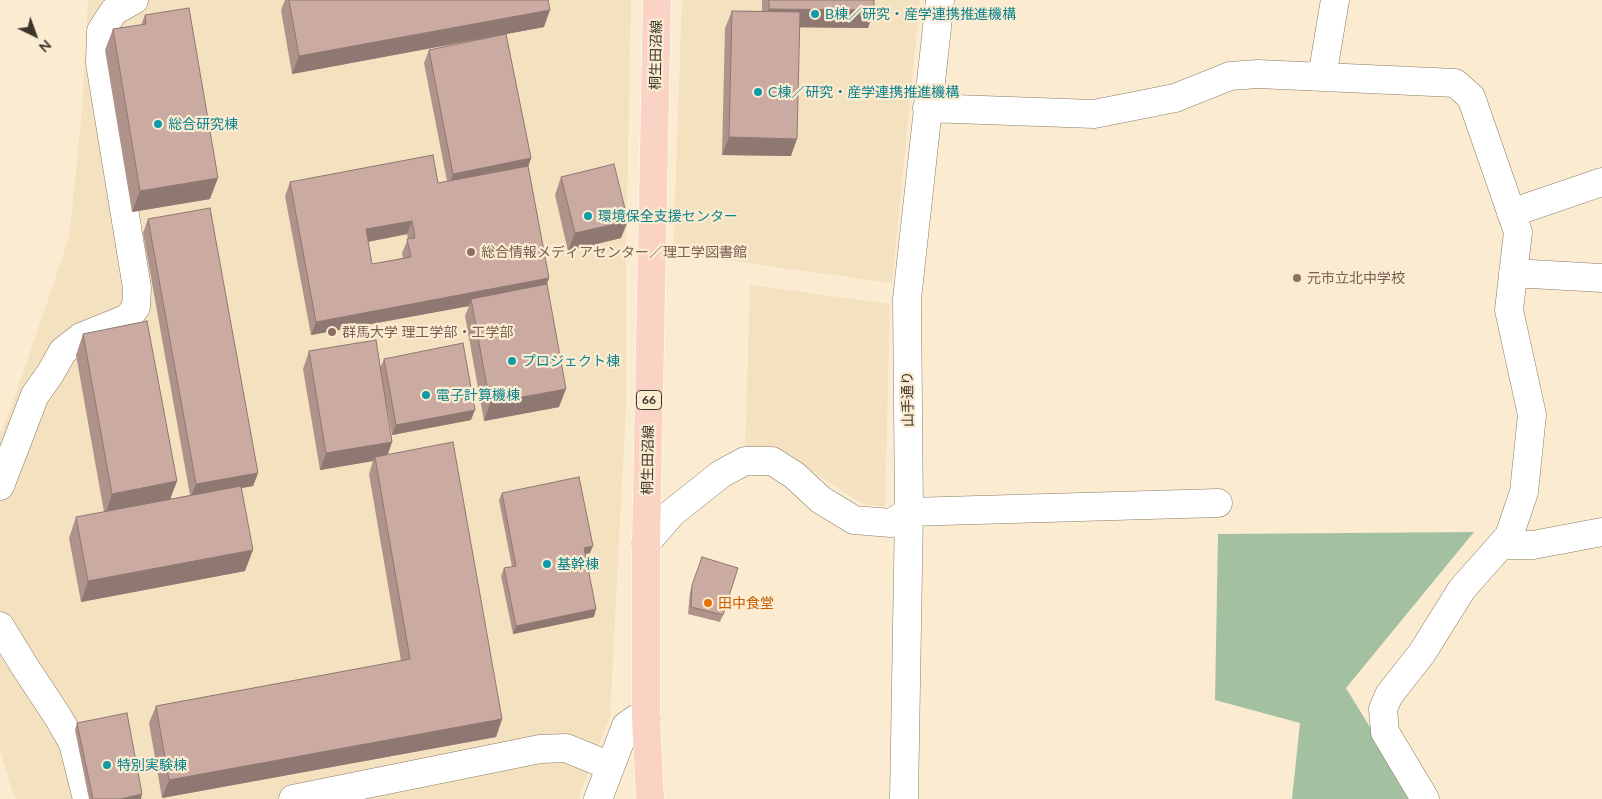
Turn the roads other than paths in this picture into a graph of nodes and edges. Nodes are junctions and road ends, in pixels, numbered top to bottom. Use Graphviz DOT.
graph roads {
  1 [pos="134,0"];
  2 [pos="657,0"];
  3 [pos="940,0"];
  4 [pos="1335,0"];
  5 [pos="1322,77"];
  6 [pos="927,108"];
  7 [pos="1602,182"];
  8 [pos="1512,213"];
  9 [pos="1513,273"];
  10 [pos="1602,278"];
  11 [pos="0,486"];
  12 [pos="1218,503"];
  13 [pos="909,512"];
  14 [pos="1602,532"];
  15 [pos="646,543"];
  16 [pos="1501,545"];
  17 [pos="0,626"];
  18 [pos="646,718"];
  19 [pos="610,766"];
  20 [pos="87,799"];
  21 [pos="293,799"];
  22 [pos="598,799"];
  23 [pos="650,799"];
  24 [pos="904,799"];
  25 [pos="1425,799"];
  1 -- 11 [label="street"];
  2 -- 15 [label="main road, 桐生田沼線 / 66"];
  3 -- 6 [label="street, 山手通り"];
  4 -- 5 [label="street"];
  5 -- 6 [label="street"];
  5 -- 8 [label="street"];
  6 -- 13 [label="street, 山手通り"];
  7 -- 8 [label="street"];
  8 -- 9 [label="street"];
  9 -- 10 [label="street"];
  9 -- 16 [label="street"];
  12 -- 13 [label="street"];
  13 -- 15 [label="street"];
  13 -- 24 [label="street, 山手通り"];
  14 -- 16 [label="street"];
  15 -- 18 [label="main road, 桐生田沼線 / 66"];
  16 -- 25 [label="street"];
  17 -- 20 [label="street"];
  18 -- 19 [label="street"];
  18 -- 23 [label="main road, 桐生田沼線 / 66"];
  19 -- 21 [label="street"];
  19 -- 22 [label="street"];
}
